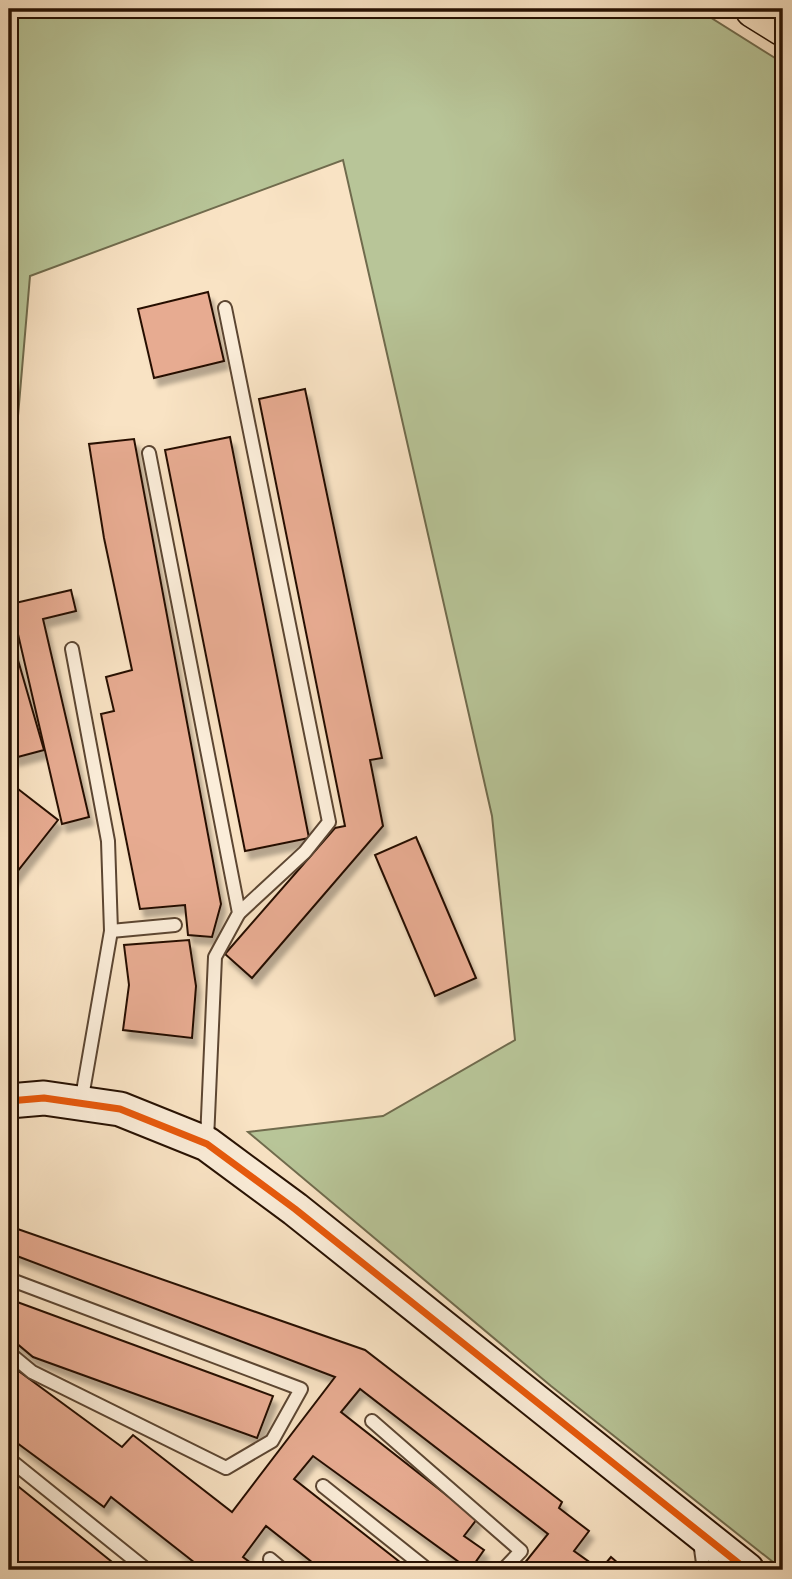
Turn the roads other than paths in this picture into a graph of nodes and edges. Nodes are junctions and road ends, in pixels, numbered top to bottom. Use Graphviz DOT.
graph roads {
  1 [pos="754,9"];
  2 [pos="783,27"];
  3 [pos="225,308"];
  4 [pos="149,453"];
  5 [pos="72,649"];
  6 [pos="239,912"];
  7 [pos="175,925"];
  8 [pos="111,931"];
  9 [pos="9,1101"];
  10 [pos="81,1104"];
  11 [pos="207,1144"];
  12 [pos="9,1279"];
  13 [pos="9,1353"];
  14 [pos="372,1421"];
  15 [pos="9,1459"];
  16 [pos="323,1486"];
  17 [pos="698,1531"];
  18 [pos="270,1559"];
  19 [pos="147,1570"];
  20 [pos="283,1570"];
  21 [pos="428,1570"];
  22 [pos="503,1570"];
  23 [pos="705,1570"];
  24 [pos="747,1570"];
  1 -- 2 [label="main road"];
  3 -- 6 [label="lane"];
  4 -- 6 [label="lane"];
  5 -- 8 [label="lane"];
  6 -- 11 [label="lane"];
  7 -- 8 [label="lane"];
  8 -- 10 [label="lane"];
  9 -- 10 [label="street"];
  10 -- 11 [label="street"];
  11 -- 17 [label="street"];
  12 -- 13 [label="lane"];
  14 -- 22 [label="lane"];
  15 -- 19 [label="lane"];
  16 -- 21 [label="lane"];
  17 -- 23 [label="lane"];
  17 -- 24 [label="street"];
  18 -- 20 [label="lane"];
}
